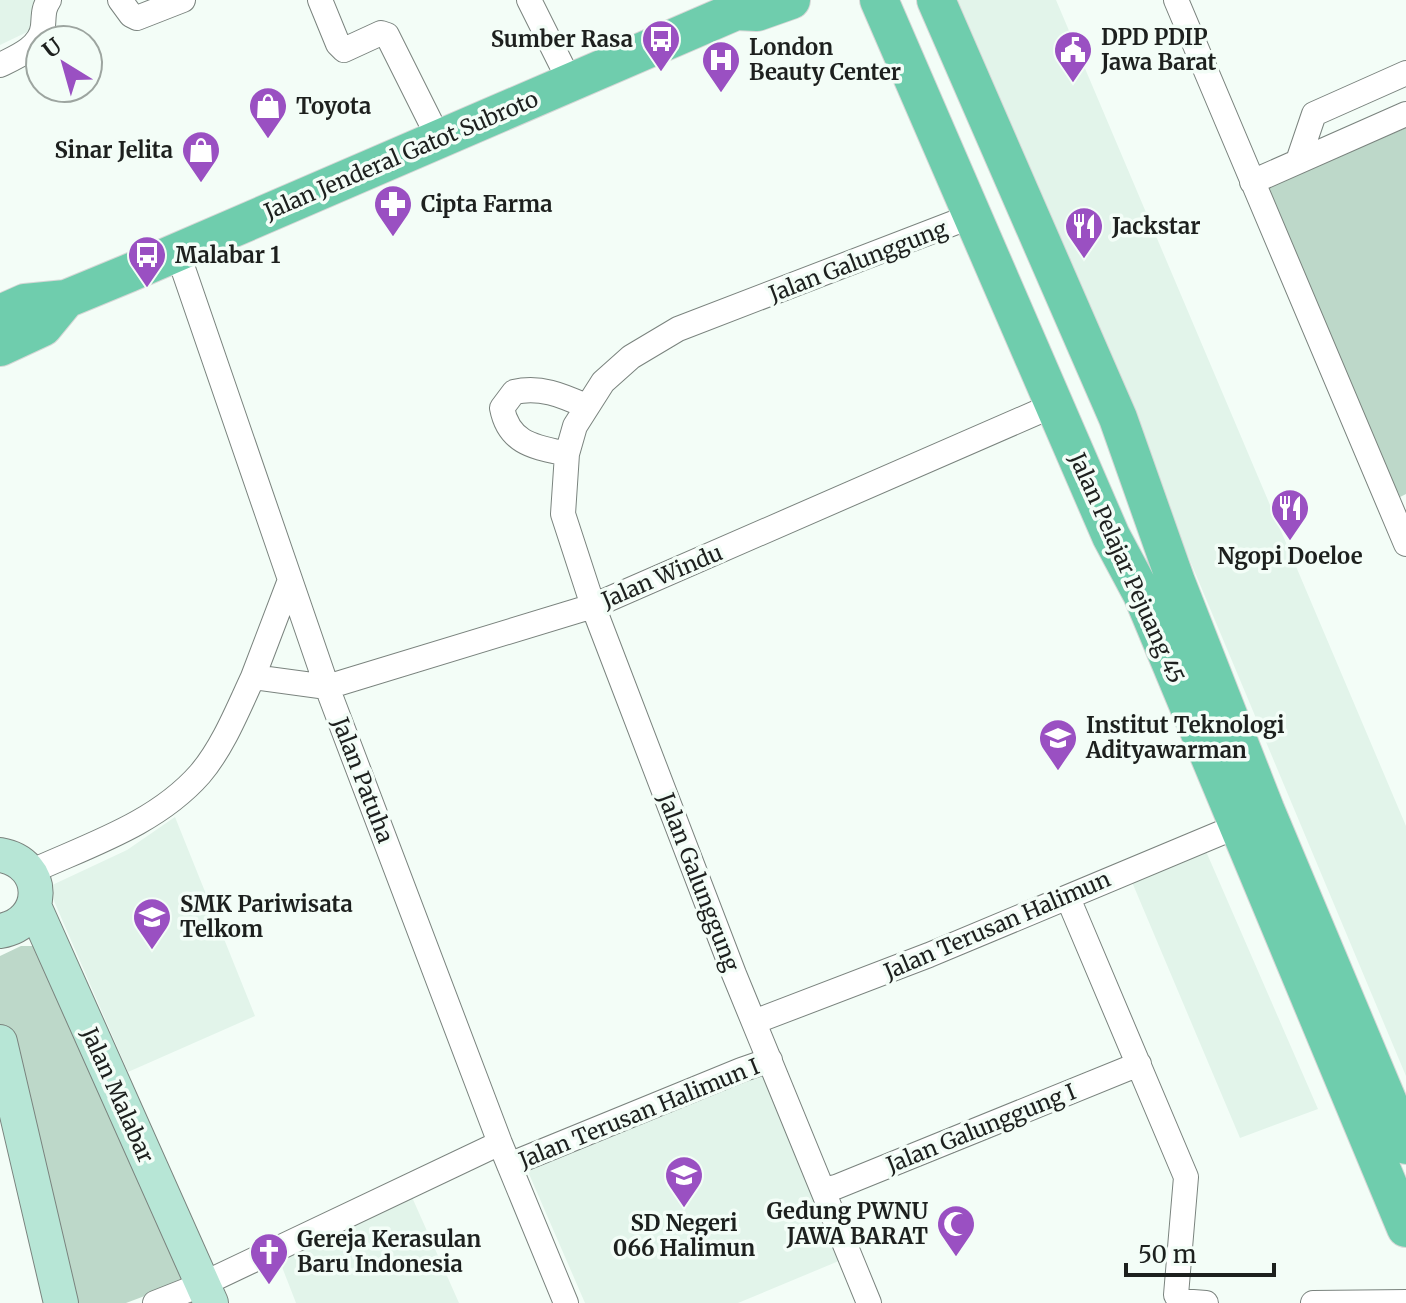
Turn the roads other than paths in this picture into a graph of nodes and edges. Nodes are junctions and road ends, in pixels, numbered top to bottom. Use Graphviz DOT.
graph roads {
  1 [pos="49,0"];
  2 [pos="120,0"];
  3 [pos="183,0"];
  4 [pos="320,0"];
  5 [pos="529,0"];
  6 [pos="792,0"];
  7 [pos="853,0"];
  8 [pos="1176,0"];
  9 [pos="741,5"];
  10 [pos="914,7"];
  11 [pos="0,65"];
  12 [pos="1406,73"];
  13 [pos="570,82"];
  14 [pos="1406,114"];
  15 [pos="439,139"];
  16 [pos="1298,161"];
  17 [pos="1252,182"];
  18 [pos="972,216"];
  19 [pos="177,251"];
  20 [pos="66,299"];
  21 [pos="0,314"];
  22 [pos="0,347"];
  23 [pos="1067,405"];
  24 [pos="586,406"];
  25 [pos="567,454"];
  26 [pos="1398,499"];
  27 [pos="1406,544"];
  28 [pos="290,580"];
  29 [pos="1159,588"];
  30 [pos="593,606"];
  31 [pos="253,677"];
  32 [pos="327,687"];
  33 [pos="1240,825"];
  34 [pos="0,855"];
  35 [pos="32,889"];
  36 [pos="1068,898"];
  37 [pos="0,931"];
  38 [pos="754,1022"];
  39 [pos="0,1042"];
  40 [pos="770,1060"];
  41 [pos="1139,1064"];
  42 [pos="1406,1145"];
  43 [pos="504,1154"];
  44 [pos="823,1190"];
  45 [pos="1406,1228"];
  46 [pos="207,1293"];
  47 [pos="1406,1302"];
  48 [pos="61,1303"];
  49 [pos="155,1303"];
  50 [pos="566,1303"];
  51 [pos="869,1303"];
  52 [pos="1206,1303"];
  53 [pos="1313,1303"];
  1 -- 11 [label="street"];
  2 -- 3 [label="street"];
  4 -- 15 [label="street"];
  5 -- 13 [label="street"];
  6 -- 9 [label="main road, Jalan Jenderal Gatot Subroto"];
  7 -- 10 [label="main road"];
  8 -- 17 [label="street"];
  9 -- 13 [label="main road, Jalan Jenderal Gatot Subroto"];
  10 -- 18 [label="main road"];
  10 -- 23 [label="main road"];
  10 -- 29 [label="main road, Jalan Pelajar Pejuang 45"];
  12 -- 16 [label="street"];
  13 -- 15 [label="main road, Jalan Jenderal Gatot Subroto"];
  14 -- 16 [label="street"];
  15 -- 19 [label="main road, Jalan Jenderal Gatot Subroto"];
  16 -- 17 [label="street"];
  17 -- 26 [label="street"];
  18 -- 23 [label="main road"];
  18 -- 24 [label="street, Jalan Galunggung"];
  19 -- 20 [label="main road, Jalan Jenderal Gatot Subroto"];
  19 -- 28 [label="street, Jalan Patuha"];
  20 -- 21 [label="main road, Jalan Jenderal Gatot Subroto"];
  20 -- 22 [label="main road, Jalan Jenderal Gatot Subroto"];
  23 -- 29 [label="main road"];
  23 -- 30 [label="street, Jalan Windu"];
  24 -- 25 [label="street, Jalan Galunggung"];
  24 -- 25 [label="street"];
  25 -- 30 [label="street, Jalan Galunggung"];
  26 -- 27 [label="street"];
  28 -- 31 [label="street"];
  28 -- 32 [label="street, Jalan Patuha"];
  29 -- 33 [label="main road, Jalan Pelajar Pejuang 45"];
  29 -- 42 [label="main road, Jalan Pelajar Pejuang 45"];
  30 -- 32 [label="street, Jalan Windu"];
  30 -- 38 [label="street, Jalan Galunggung"];
  31 -- 32 [label="street, Jalan Windu"];
  31 -- 35 [label="street"];
  32 -- 43 [label="street, Jalan Patuha"];
  33 -- 36 [label="street, Jalan Terusan Halimun"];
  33 -- 45 [label="main road, Jalan Pelajar Pejuang 45"];
  34 -- 35 [label="street"];
  35 -- 37 [label="street"];
  35 -- 46 [label="street, Jalan Malabar"];
  36 -- 38 [label="street, Jalan Terusan Halimun"];
  36 -- 41 [label="street"];
  38 -- 40 [label="street, Jalan Galunggung"];
  39 -- 48 [label="street"];
  40 -- 43 [label="street, Jalan Terusan Halimun I"];
  40 -- 44 [label="street, Jalan Galunggung"];
  41 -- 44 [label="street, Jalan Galunggung I"];
  41 -- 52 [label="street"];
  43 -- 46 [label="street"];
  43 -- 50 [label="street, Jalan Patuha"];
  44 -- 51 [label="street, Jalan Galunggung"];
  46 -- 49 [label="street"];
  47 -- 53 [label="street"];
}
